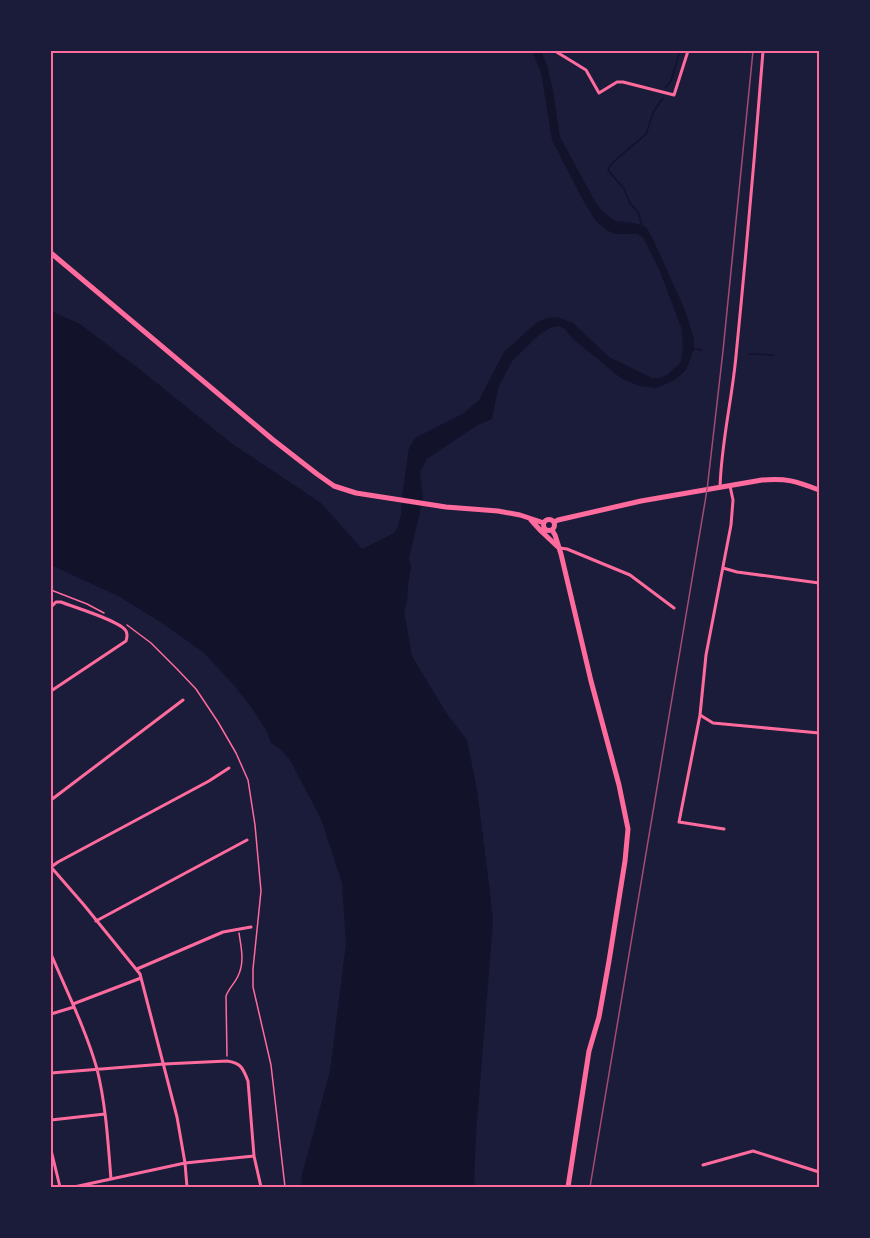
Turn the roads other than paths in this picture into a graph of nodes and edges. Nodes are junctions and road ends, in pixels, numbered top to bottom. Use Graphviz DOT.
graph roads {
  1 [pos="555,51"];
  2 [pos="688,51"];
  3 [pos="763,51"];
  4 [pos="51,252"];
  5 [pos="730,486"];
  6 [pos="720,488"];
  7 [pos="819,490"];
  8 [pos="530,518"];
  9 [pos="554,522"];
  10 [pos="544,523"];
  11 [pos="552,530"];
  12 [pos="560,548"];
  13 [pos="723,568"];
  14 [pos="819,583"];
  15 [pos="51,607"];
  16 [pos="674,608"];
  17 [pos="51,691"];
  18 [pos="183,700"];
  19 [pos="700,715"];
  20 [pos="819,733"];
  21 [pos="229,768"];
  22 [pos="51,800"];
  23 [pos="724,829"];
  24 [pos="247,840"];
  25 [pos="51,867"];
  26 [pos="96,921"];
  27 [pos="251,927"];
  28 [pos="51,954"];
  29 [pos="136,969"];
  30 [pos="141,978"];
  31 [pos="74,1005"];
  32 [pos="51,1014"];
  33 [pos="164,1064"];
  34 [pos="97,1070"];
  35 [pos="51,1073"];
  36 [pos="105,1114"];
  37 [pos="51,1120"];
  38 [pos="51,1150"];
  39 [pos="254,1156"];
  40 [pos="185,1163"];
  41 [pos="703,1166"];
  42 [pos="53,1169"];
  43 [pos="819,1172"];
  44 [pos="111,1179"];
  45 [pos="60,1187"];
  46 [pos="74,1187"];
  47 [pos="187,1187"];
  48 [pos="261,1187"];
  49 [pos="568,1187"];
  1 -- 2 [label="street"];
  3 -- 6 [label="street"];
  4 -- 8 [label="main road"];
  5 -- 6 [label="main road"];
  5 -- 7 [label="main road"];
  5 -- 13 [label="street"];
  6 -- 9 [label="main road"];
  8 -- 10 [label="main road"];
  8 -- 12 [label="main road"];
  9 -- 10 [label="main road"];
  9 -- 11 [label="main road"];
  10 -- 11 [label="main road"];
  11 -- 12 [label="main road"];
  12 -- 16 [label="street"];
  12 -- 49 [label="main road"];
  13 -- 14 [label="street"];
  13 -- 19 [label="street"];
  15 -- 17 [label="street"];
  18 -- 22 [label="street"];
  19 -- 20 [label="street"];
  19 -- 23 [label="street"];
  21 -- 25 [label="street"];
  24 -- 26 [label="street"];
  25 -- 26 [label="street"];
  26 -- 29 [label="street"];
  27 -- 29 [label="street"];
  28 -- 31 [label="street"];
  29 -- 30 [label="street"];
  30 -- 31 [label="street"];
  30 -- 33 [label="street"];
  31 -- 32 [label="street"];
  31 -- 34 [label="street"];
  33 -- 34 [label="street"];
  33 -- 39 [label="street"];
  33 -- 40 [label="street"];
  34 -- 35 [label="street"];
  34 -- 36 [label="street"];
  36 -- 37 [label="street"];
  36 -- 44 [label="street"];
  38 -- 42 [label="street"];
  39 -- 40 [label="street"];
  39 -- 48 [label="street"];
  40 -- 44 [label="street"];
  40 -- 47 [label="street"];
  41 -- 43 [label="street"];
  42 -- 45 [label="street"];
  44 -- 46 [label="street"];
}
